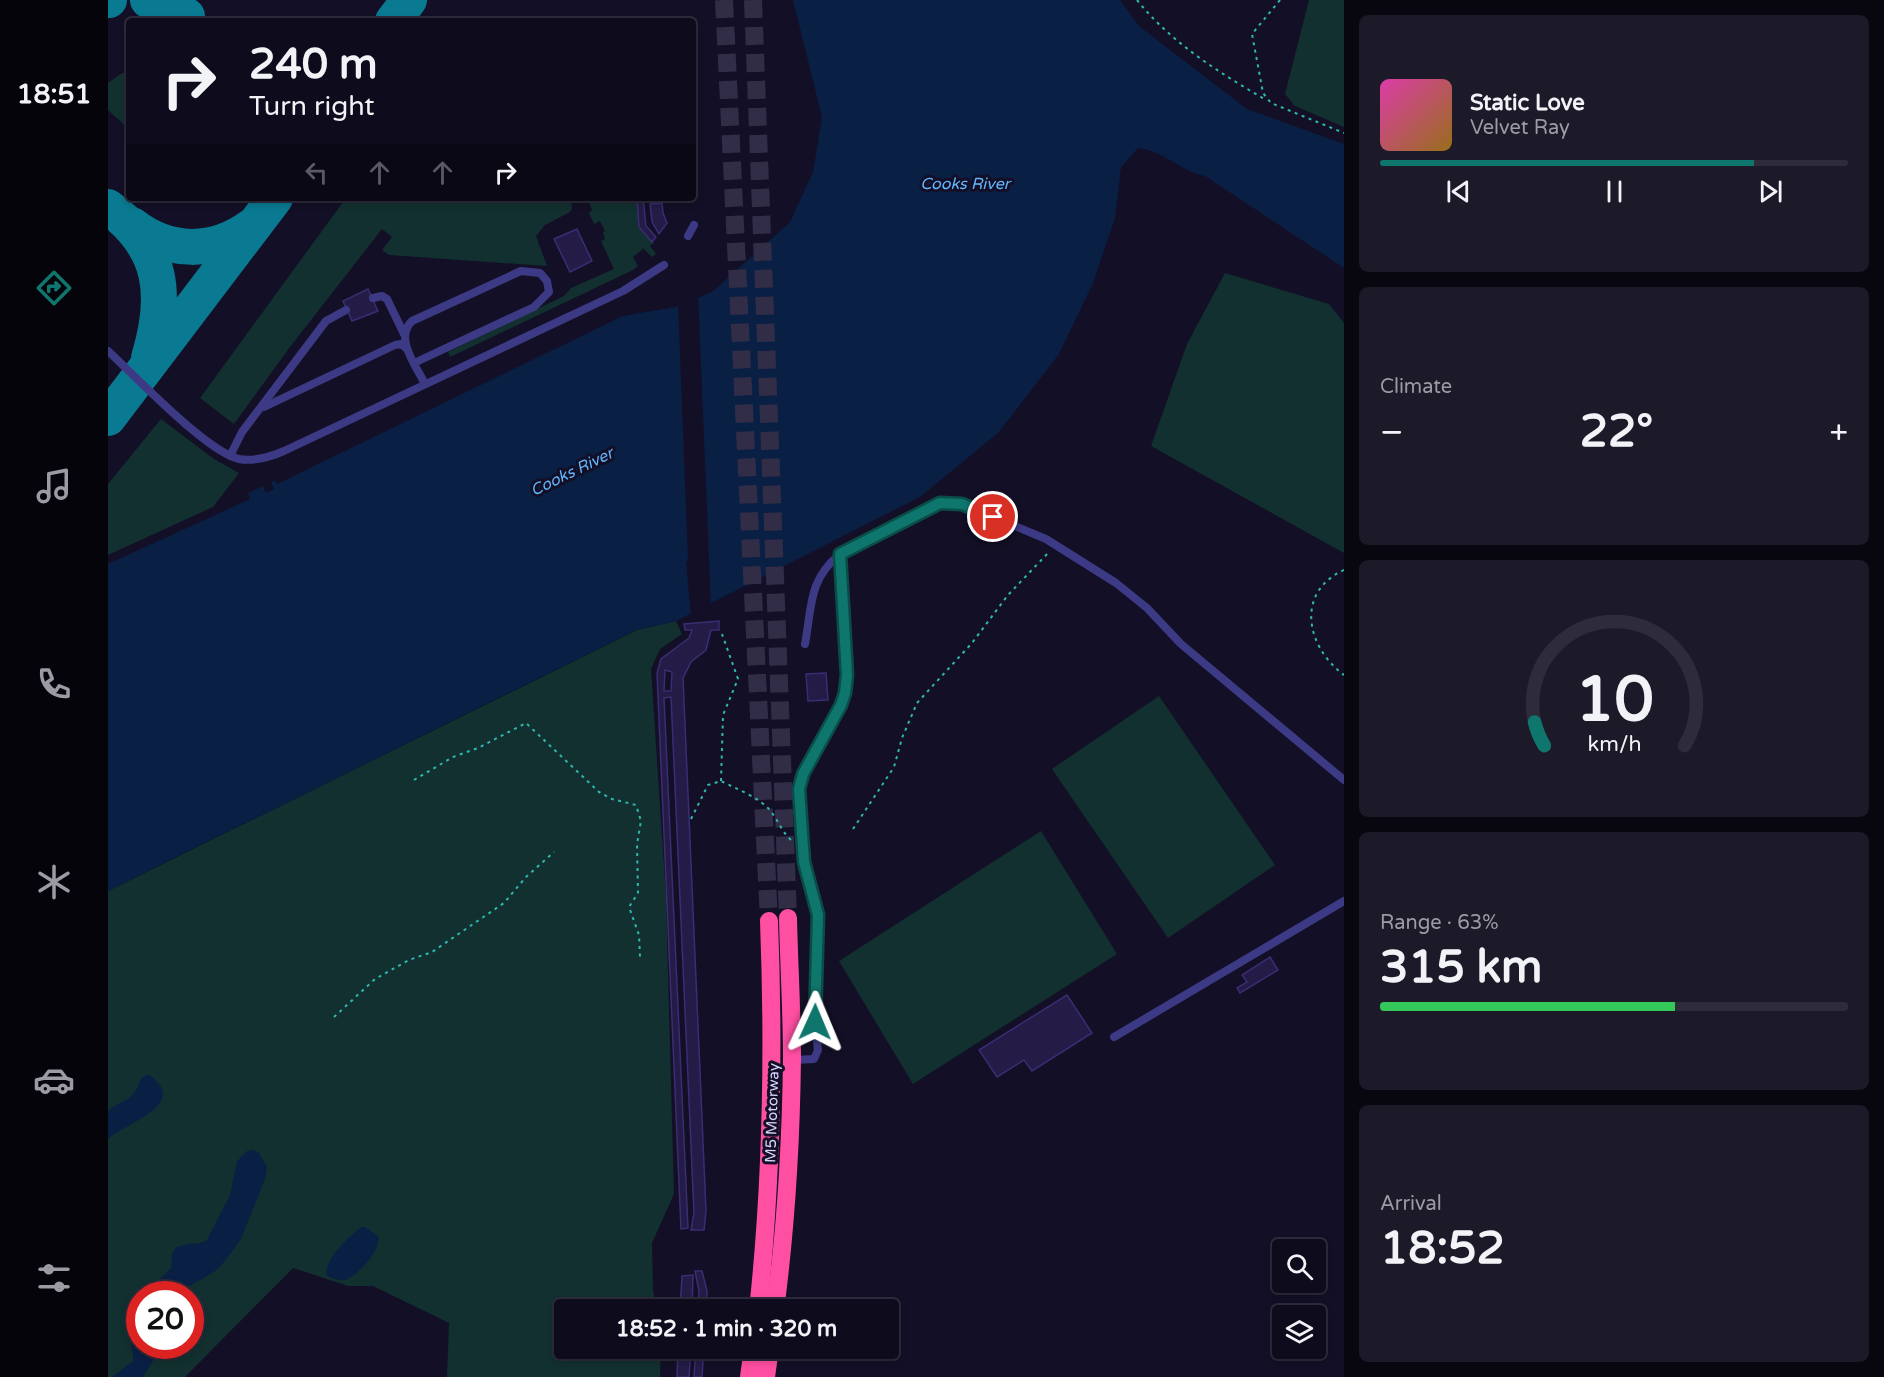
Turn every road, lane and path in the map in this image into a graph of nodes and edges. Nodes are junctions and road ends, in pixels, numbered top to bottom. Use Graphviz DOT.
graph roads {
  1 [pos="1137,0"];
  2 [pos="1280,0"];
  3 [pos="1266,100"];
  4 [pos="1344,133"];
  5 [pos="694,225"];
  6 [pos="688,236"];
  7 [pos="664,265"];
  8 [pos="373,298"];
  9 [pos="346,310"];
  10 [pos="404,334"];
  11 [pos="108,351"];
  12 [pos="409,352"];
  13 [pos="414,363"];
  14 [pos="424,384"];
  15 [pos="258,411"];
  16 [pos="230,456"];
  17 [pos="1055,546"];
  18 [pos="840,554"];
  19 [pos="1344,570"];
  20 [pos="722,634"];
  21 [pos="805,644"];
  22 [pos="1344,675"];
  23 [pos="414,780"];
  24 [pos="1344,780"];
  25 [pos="720,781"];
  26 [pos="691,819"];
  27 [pos="853,829"];
  28 [pos="802,843"];
  29 [pos="554,852"];
  30 [pos="1344,901"];
  31 [pos="788,918"];
  32 [pos="769,921"];
  33 [pos="640,957"];
  34 [pos="334,1017"];
  35 [pos="1114,1037"];
  36 [pos="782,1040"];
  37 [pos="792,1060"];
  38 [pos="759,1299"];
  39 [pos="777,1299"];
  40 [pos="751,1359"];
  41 [pos="768,1359"];
  42 [pos="749,1377"];
  43 [pos="766,1377"];
  1 -- 3 [label="path"];
  2 -- 3 [label="path"];
  3 -- 4 [label="path"];
  5 -- 6 [label="lane"];
  7 -- 14 [label="lane"];
  8 -- 10 [label="lane"];
  9 -- 15 [label="lane"];
  10 -- 12 [label="lane"];
  10 -- 13 [label="lane"];
  11 -- 16 [label="lane"];
  12 -- 13 [label="lane"];
  12 -- 15 [label="lane"];
  13 -- 14 [label="lane"];
  14 -- 16 [label="lane"];
  15 -- 16 [label="lane"];
  17 -- 18 [label="lane"];
  17 -- 24 [label="lane"];
  17 -- 27 [label="path"];
  18 -- 21 [label="lane"];
  18 -- 28 [label="lane"];
  19 -- 22 [label="path"];
  20 -- 25 [label="path"];
  23 -- 33 [label="path"];
  25 -- 26 [label="path"];
  25 -- 28 [label="path"];
  28 -- 37 [label="lane"];
  29 -- 34 [label="path"];
  30 -- 35 [label="lane"];
  31 -- 36 [label="highway, M5 Motorway"];
  32 -- 36 [label="highway, M5 Motorway"];
  36 -- 37 [label="highway, M5 Motorway"];
  36 -- 38 [label="highway, M5 Motorway"];
  37 -- 39 [label="highway, M5 Motorway"];
  40 -- 42 [label="highway"];
  41 -- 43 [label="highway"];
}
